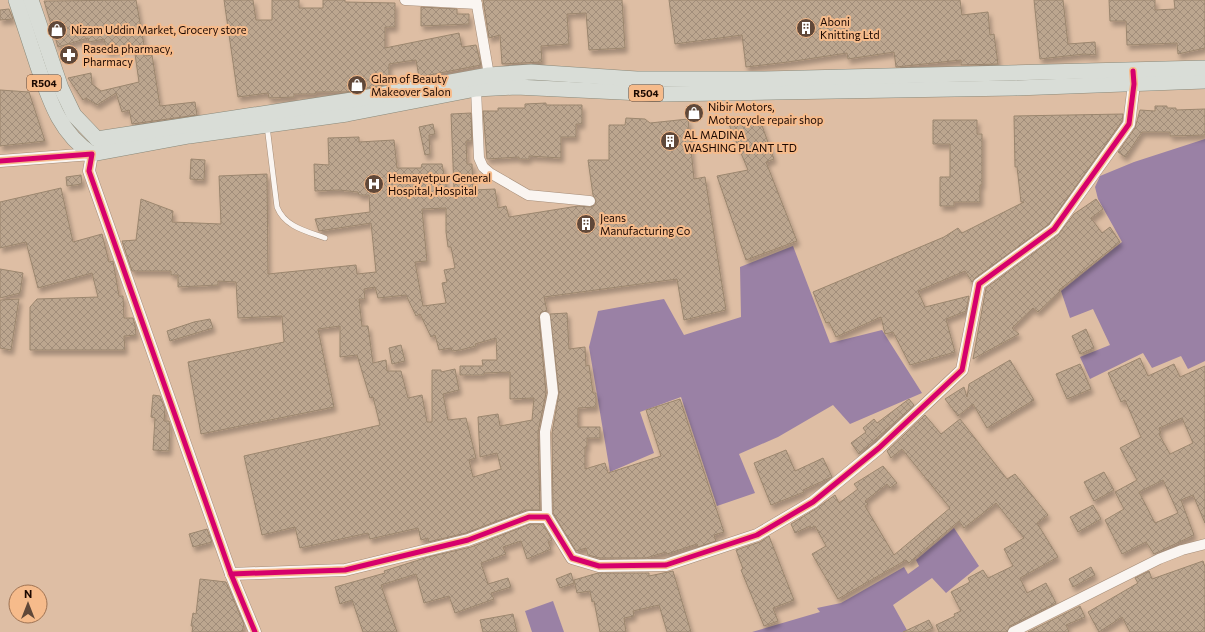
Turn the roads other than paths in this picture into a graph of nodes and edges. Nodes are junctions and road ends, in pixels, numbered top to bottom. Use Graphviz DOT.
graph roads {
  1 [pos="16,0"];
  2 [pos="31,0"];
  3 [pos="405,0"];
  4 [pos="476,2"];
  5 [pos="1205,68"];
  6 [pos="489,74"];
  7 [pos="1134,78"];
  8 [pos="1205,81"];
  9 [pos="663,87"];
  10 [pos="476,89"];
  11 [pos="267,125"];
  12 [pos="97,139"];
  13 [pos="87,151"];
  14 [pos="0,160"];
  15 [pos="590,201"];
  16 [pos="325,238"];
  17 [pos="545,317"];
  18 [pos="547,516"];
  19 [pos="1205,544"];
  20 [pos="232,574"];
  21 [pos="255,632"];
  22 [pos="1013,632"];
  1 -- 13 [label="main road, R504"];
  2 -- 12 [label="main road, R504"];
  3 -- 4 [label="street"];
  4 -- 6 [label="street"];
  5 -- 7 [label="main road, R504"];
  6 -- 9 [label="main road, R504"];
  6 -- 12 [label="main road, R504"];
  7 -- 8 [label="main road, R504"];
  7 -- 9 [label="main road, R504"];
  7 -- 18 [label="street"];
  9 -- 10 [label="main road, R504"];
  10 -- 11 [label="main road, R504"];
  10 -- 15 [label="street"];
  11 -- 13 [label="main road, R504"];
  11 -- 16 [label="lane"];
  12 -- 13 [label="main road"];
  13 -- 14 [label="street"];
  13 -- 20 [label="street"];
  17 -- 18 [label="street"];
  18 -- 20 [label="street"];
  19 -- 22 [label="street"];
  20 -- 21 [label="street"];
}
